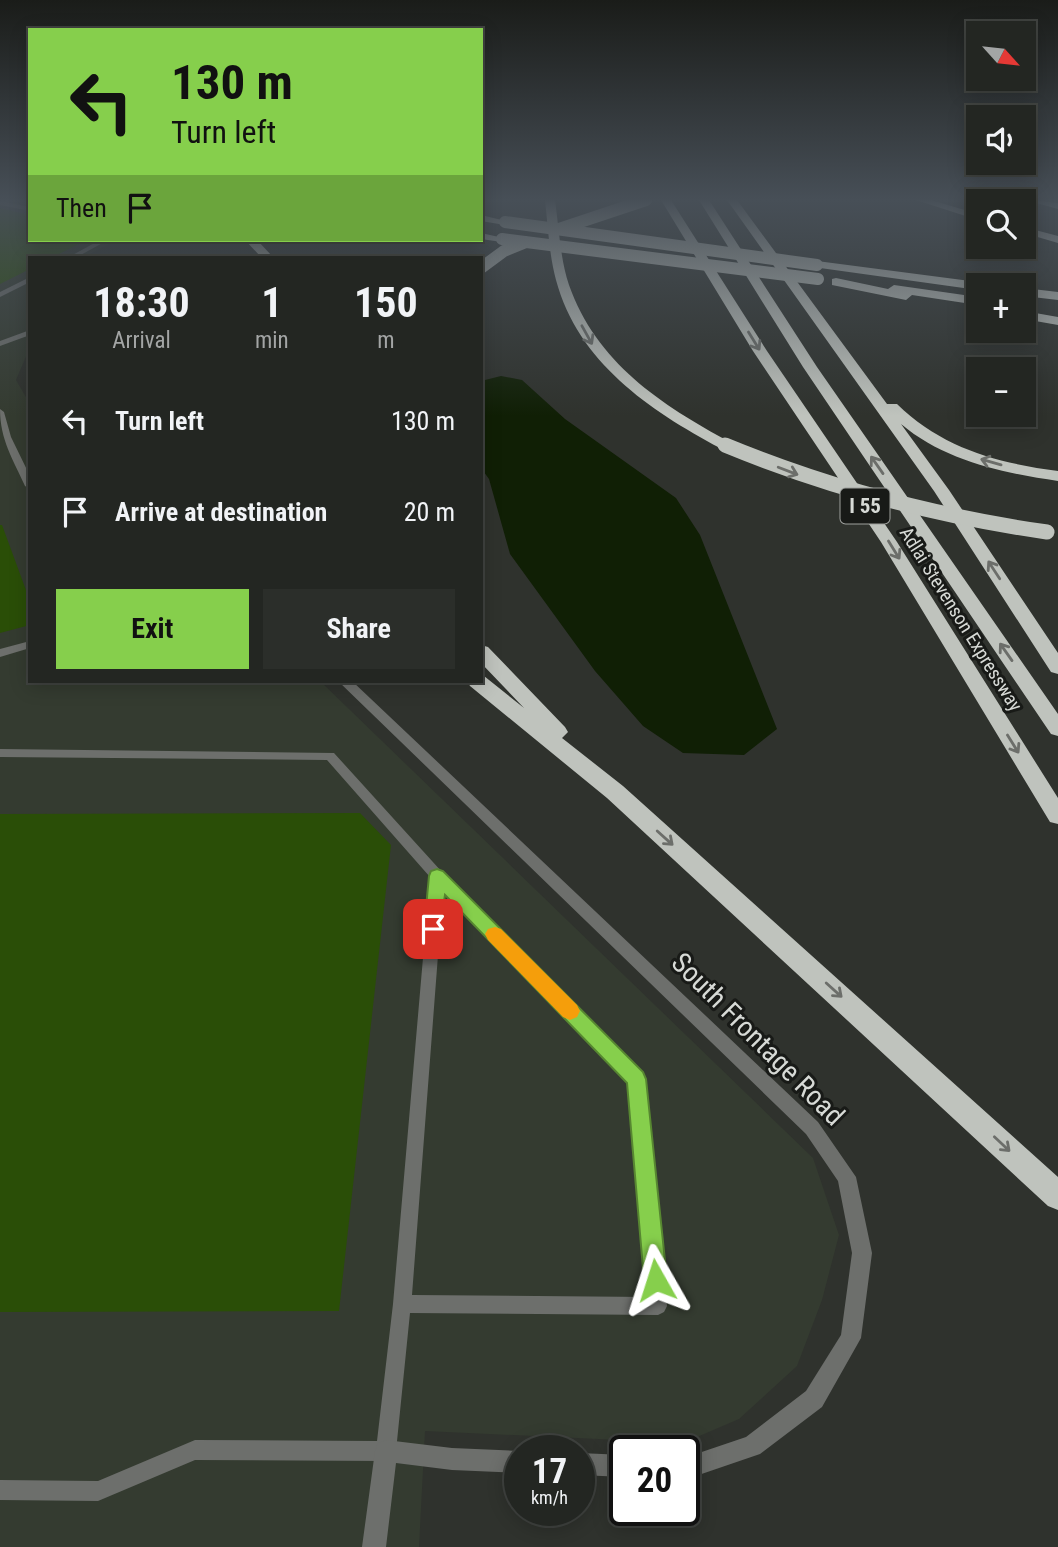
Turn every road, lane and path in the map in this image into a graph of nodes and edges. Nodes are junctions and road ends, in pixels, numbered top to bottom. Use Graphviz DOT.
graph roads {
  1 [pos="561,272"];
  2 [pos="711,272"];
  3 [pos="750,272"];
  4 [pos="764,272"];
  5 [pos="783,272"];
  6 [pos="872,272"];
  7 [pos="28,280"];
  8 [pos="836,282"];
  9 [pos="966,284"];
  10 [pos="1036,293"];
  11 [pos="0,295"];
  12 [pos="1058,296"];
  13 [pos="966,299"];
  14 [pos="966,305"];
  15 [pos="1036,308"];
  16 [pos="1058,311"];
  17 [pos="814,316"];
  18 [pos="1036,316"];
  19 [pos="1058,321"];
  20 [pos="28,333"];
  21 [pos="0,344"];
  22 [pos="0,412"];
  23 [pos="1058,476"];
  24 [pos="28,482"];
  25 [pos="1052,533"];
  26 [pos="28,645"];
  27 [pos="0,653"];
  28 [pos="483,653"];
  29 [pos="1058,668"];
  30 [pos="346,683"];
  31 [pos="479,683"];
  32 [pos="1058,729"];
  33 [pos="0,753"];
  34 [pos="615,792"];
  35 [pos="1058,816"];
  36 [pos="437,876"];
  37 [pos="1058,1196"];
  38 [pos="402,1304"];
  39 [pos="386,1451"];
  40 [pos="504,1461"];
  41 [pos="700,1464"];
  42 [pos="0,1490"];
  43 [pos="374,1547"];
  1 -- 25 [label="highway, one-way, bridge"];
  2 -- 35 [label="highway, Adlai Stevenson Expressway / I 55, one-way"];
  32 -- 3 [label="highway, Adlai Stevenson Expressway / I 55, one-way"];
  4 -- 8 [label="highway, bridge"];
  5 -- 17 [label="highway"];
  6 -- 9 [label="highway, bridge"];
  7 -- 11 [label="lane"];
  8 -- 13 [label="highway"];
  8 -- 14 [label="highway"];
  10 -- 12 [label="highway"];
  15 -- 16 [label="highway"];
  23 -- 17 [label="highway, one-way"];
  29 -- 17 [label="highway, one-way"];
  18 -- 19 [label="highway"];
  20 -- 21 [label="lane"];
  22 -- 24 [label="lane"];
  26 -- 27 [label="lane"];
  28 -- 34 [label="highway"];
  30 -- 41 [label="street, South Frontage Road"];
  31 -- 34 [label="highway"];
  33 -- 36 [label="lane"];
  34 -- 37 [label="highway, one-way"];
  36 -- 38 [label="lane"];
  36 -- 38 [label="lane"];
  38 -- 39 [label="lane"];
  39 -- 40 [label="street"];
  39 -- 42 [label="lane"];
  39 -- 43 [label="street"];
}
